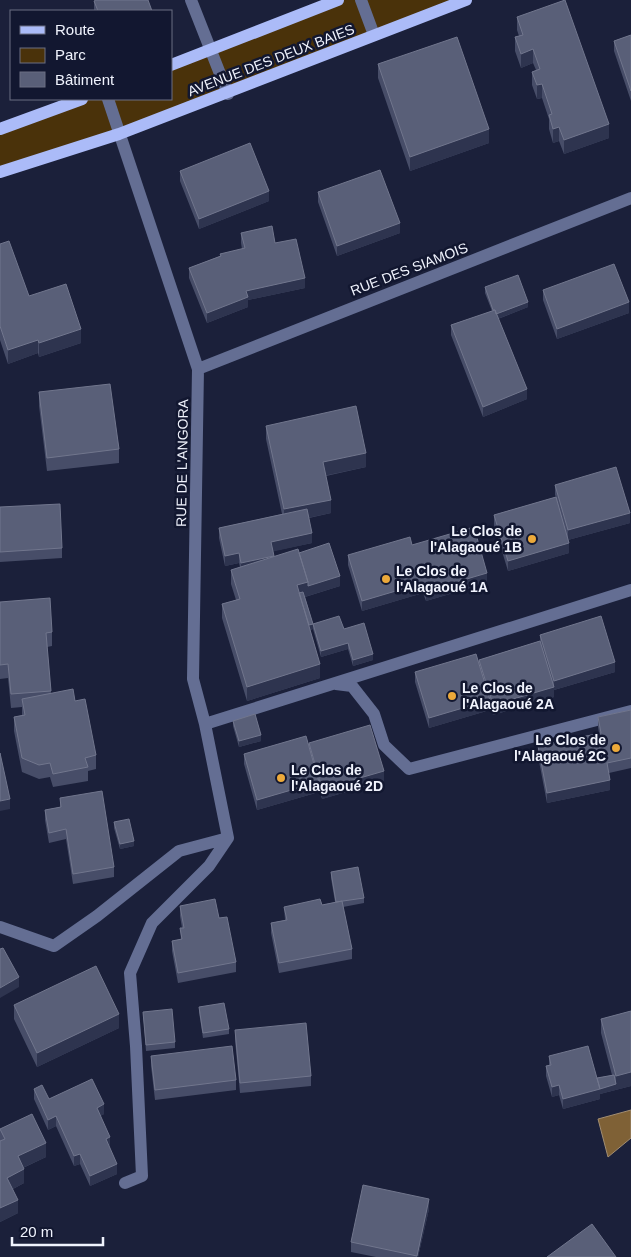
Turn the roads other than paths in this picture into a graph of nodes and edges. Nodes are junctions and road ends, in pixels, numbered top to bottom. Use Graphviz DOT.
graph roads {
  1 [pos="191,0"];
  2 [pos="338,0"];
  3 [pos="361,0"];
  4 [pos="466,0"];
  5 [pos="374,35"];
  6 [pos="212,49"];
  7 [pos="172,65"];
  8 [pos="228,94"];
  9 [pos="79,100"];
  10 [pos="108,100"];
  11 [pos="0,129"];
  12 [pos="119,134"];
  13 [pos="0,172"];
  14 [pos="631,198"];
  15 [pos="198,369"];
  16 [pos="631,590"];
  17 [pos="331,684"];
  18 [pos="631,711"];
  19 [pos="205,724"];
  20 [pos="228,838"];
  21 [pos="0,927"];
  22 [pos="125,1183"];
  1 -- 6 [label="street"];
  2 -- 6 [label="main road"];
  3 -- 5 [label="street"];
  4 -- 5 [label="main road, AVENUE DES DEUX BAIES"];
  5 -- 8 [label="main road, AVENUE DES DEUX BAIES"];
  6 -- 7 [label="main road"];
  6 -- 8 [label="street"];
  8 -- 12 [label="main road, AVENUE DES DEUX BAIES"];
  9 -- 11 [label="main road"];
  10 -- 12 [label="street, RUE DE L'ANGORA"];
  12 -- 13 [label="main road, AVENUE DES DEUX BAIES"];
  12 -- 15 [label="street, RUE DE L'ANGORA"];
  14 -- 15 [label="street, RUE DES SIAMOIS"];
  15 -- 19 [label="street, RUE DE L'ANGORA"];
  16 -- 17 [label="street"];
  17 -- 18 [label="street"];
  17 -- 19 [label="street"];
  19 -- 20 [label="street, RUE DE L'ANGORA"];
  20 -- 21 [label="street"];
  20 -- 22 [label="street"];
}
